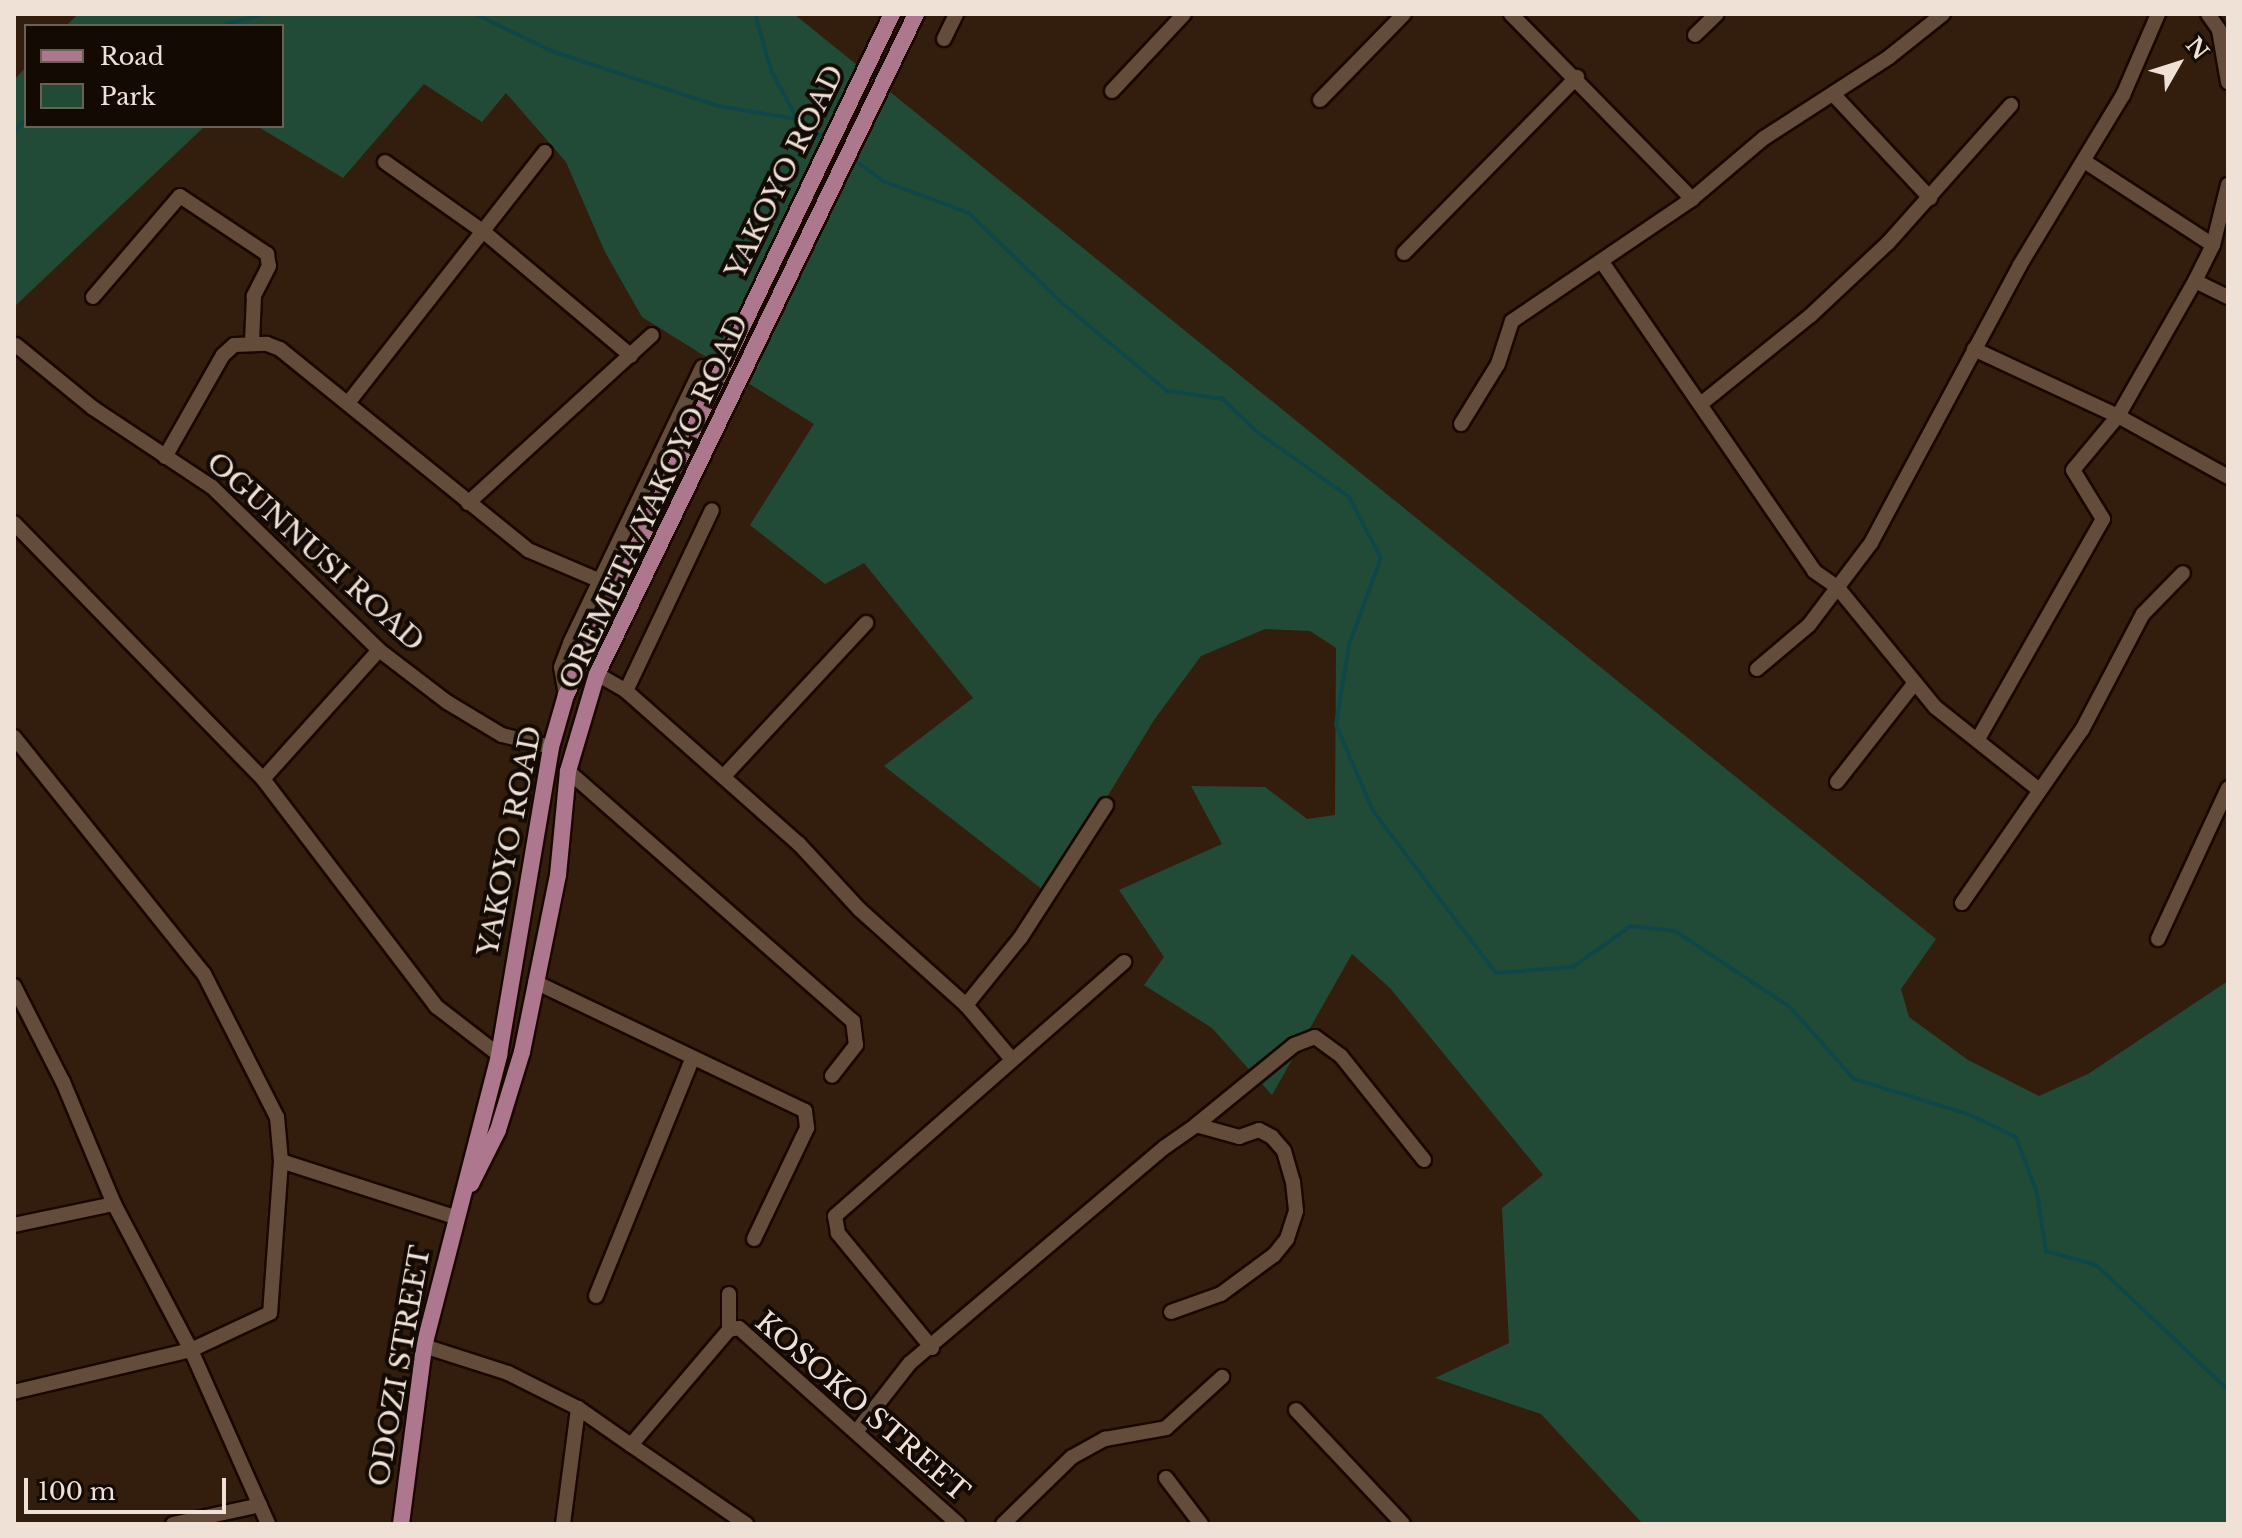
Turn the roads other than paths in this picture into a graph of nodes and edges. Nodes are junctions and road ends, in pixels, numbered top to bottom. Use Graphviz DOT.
graph roads {
  1 [pos="892,14"];
  2 [pos="916,14"];
  3 [pos="956,14"];
  4 [pos="1184,14"];
  5 [pos="1404,14"];
  6 [pos="1511,14"];
  7 [pos="1717,14"];
  8 [pos="1943,14"];
  9 [pos="2158,14"];
  10 [pos="2208,14"];
  11 [pos="1695,35"];
  12 [pos="944,39"];
  13 [pos="1577,77"];
  14 [pos="2228,82"];
  15 [pos="1112,91"];
  16 [pos="1834,95"];
  17 [pos="1320,100"];
  18 [pos="2011,105"];
  19 [pos="545,152"];
  20 [pos="2084,161"];
  21 [pos="385,162"];
  22 [pos="2228,185"];
  23 [pos="1930,198"];
  24 [pos="1692,199"];
  25 [pos="484,232"];
  26 [pos="2213,245"];
  27 [pos="1404,253"];
  28 [pos="1602,262"];
  29 [pos="2195,281"];
  30 [pos="93,297"];
  31 [pos="2228,297"];
  32 [pos="652,335"];
  33 [pos="252,342"];
  34 [pos="16,345"];
  35 [pos="1974,349"];
  36 [pos="631,356"];
  37 [pos="702,367"];
  38 [pos="348,403"];
  39 [pos="1702,403"];
  40 [pos="2118,416"];
  41 [pos="1461,424"];
  42 [pos="165,457"];
  43 [pos="2228,477"];
  44 [pos="468,503"];
  45 [pos="712,510"];
  46 [pos="14,523"];
  47 [pos="2183,573"];
  48 [pos="598,580"];
  49 [pos="1838,588"];
  50 [pos="866,623"];
  51 [pos="379,650"];
  52 [pos="1757,669"];
  53 [pos="597,674"];
  54 [pos="1913,685"];
  55 [pos="626,691"];
  56 [pos="566,695"];
  57 [pos="14,737"];
  58 [pos="1978,739"];
  59 [pos="551,747"];
  60 [pos="568,771"];
  61 [pos="724,776"];
  62 [pos="263,779"];
  63 [pos="1837,782"];
  64 [pos="2228,788"];
  65 [pos="2038,789"];
  66 [pos="1106,805"];
  67 [pos="1962,903"];
  68 [pos="2158,939"];
  69 [pos="1124,962"];
  70 [pos="535,982"];
  71 [pos="14,986"];
  72 [pos="966,1005"];
  73 [pos="499,1055"];
  74 [pos="1010,1057"];
  75 [pos="692,1060"];
  76 [pos="832,1076"];
  77 [pos="1196,1125"];
  78 [pos="1424,1160"];
  79 [pos="281,1161"];
  80 [pos="114,1204"];
  81 [pos="454,1217"];
  82 [pos="14,1225"];
  83 [pos="754,1239"];
  84 [pos="729,1294"];
  85 [pos="596,1296"];
  86 [pos="1171,1312"];
  87 [pos="729,1330"];
  88 [pos="424,1346"];
  89 [pos="932,1348"];
  90 [pos="191,1350"];
  91 [pos="1222,1377"];
  92 [pos="14,1392"];
  93 [pos="578,1408"];
  94 [pos="1296,1410"];
  95 [pos="856,1432"];
  96 [pos="631,1445"];
  97 [pos="1166,1478"];
  98 [pos="260,1505"];
  99 [pos="173,1524"];
  100 [pos="268,1524"];
  101 [pos="401,1524"];
  102 [pos="563,1524"];
  103 [pos="746,1524"];
  104 [pos="958,1524"];
  105 [pos="1003,1524"];
  106 [pos="1201,1524"];
  107 [pos="1403,1524"];
  1 -- 56 [label="main road, YAKOYO ROAD"];
  2 -- 53 [label="main road, OREMETA/YAKOYO ROAD"];
  3 -- 12 [label="street"];
  4 -- 15 [label="street"];
  5 -- 17 [label="street"];
  6 -- 13 [label="street"];
  7 -- 11 [label="street"];
  8 -- 16 [label="street"];
  9 -- 20 [label="street"];
  10 -- 14 [label="street"];
  13 -- 24 [label="street"];
  13 -- 27 [label="street"];
  16 -- 23 [label="street"];
  16 -- 24 [label="street"];
  18 -- 23 [label="street"];
  19 -- 25 [label="street"];
  20 -- 26 [label="street"];
  20 -- 35 [label="street"];
  21 -- 25 [label="street"];
  22 -- 26 [label="street"];
  23 -- 39 [label="street"];
  24 -- 28 [label="street"];
  25 -- 36 [label="street"];
  25 -- 38 [label="street"];
  26 -- 29 [label="street"];
  28 -- 39 [label="street"];
  28 -- 41 [label="street"];
  29 -- 31 [label="street"];
  29 -- 40 [label="street"];
  30 -- 33 [label="street"];
  32 -- 36 [label="street"];
  33 -- 38 [label="street"];
  33 -- 42 [label="street"];
  34 -- 42 [label="street, OGUNNUSI ROAD"];
  35 -- 40 [label="street"];
  35 -- 49 [label="street"];
  36 -- 44 [label="street"];
  37 -- 48 [label="street"];
  38 -- 44 [label="street"];
  39 -- 49 [label="street"];
  40 -- 43 [label="street"];
  40 -- 58 [label="street"];
  42 -- 51 [label="street, OGUNNUSI ROAD"];
  44 -- 48 [label="street"];
  45 -- 55 [label="street"];
  46 -- 62 [label="street"];
  47 -- 65 [label="street"];
  48 -- 56 [label="street"];
  49 -- 52 [label="street"];
  49 -- 54 [label="street"];
  50 -- 61 [label="street"];
  51 -- 59 [label="street, OGUNNUSI ROAD"];
  51 -- 62 [label="street"];
  53 -- 55 [label="street"];
  53 -- 60 [label="main road, OREMETA/YAKOYO ROAD"];
  54 -- 58 [label="street"];
  54 -- 63 [label="street"];
  55 -- 61 [label="street"];
  56 -- 59 [label="main road, YAKOYO ROAD"];
  57 -- 79 [label="street"];
  58 -- 65 [label="street"];
  59 -- 73 [label="main road, YAKOYO ROAD"];
  60 -- 70 [label="main road, OREMETA/YAKOYO ROAD"];
  60 -- 76 [label="street"];
  61 -- 72 [label="street"];
  62 -- 73 [label="street"];
  64 -- 68 [label="street"];
  65 -- 67 [label="street"];
  66 -- 72 [label="street"];
  69 -- 74 [label="street"];
  70 -- 75 [label="street"];
  70 -- 81 [label="main road, OREMETA/YAKOYO ROAD"];
  71 -- 80 [label="street"];
  72 -- 74 [label="street"];
  73 -- 81 [label="main road, YAKOYO ROAD"];
  74 -- 89 [label="street"];
  75 -- 83 [label="street"];
  75 -- 85 [label="street"];
  77 -- 78 [label="street"];
  77 -- 86 [label="street"];
  77 -- 89 [label="street"];
  79 -- 81 [label="street"];
  79 -- 90 [label="street"];
  80 -- 82 [label="street"];
  80 -- 90 [label="street"];
  81 -- 88 [label="main road, ODOZI STREET"];
  84 -- 87 [label="street"];
  87 -- 95 [label="street, KOSOKO STREET"];
  87 -- 96 [label="street, KOSOKO STREET"];
  88 -- 93 [label="street"];
  88 -- 101 [label="main road, ODOZI STREET"];
  89 -- 95 [label="street"];
  90 -- 92 [label="street"];
  90 -- 98 [label="street"];
  91 -- 105 [label="street"];
  93 -- 96 [label="street"];
  93 -- 102 [label="street"];
  94 -- 107 [label="street"];
  95 -- 104 [label="street, KOSOKO STREET"];
  96 -- 103 [label="street"];
  97 -- 106 [label="street"];
  98 -- 99 [label="street"];
  98 -- 100 [label="street"];
}
